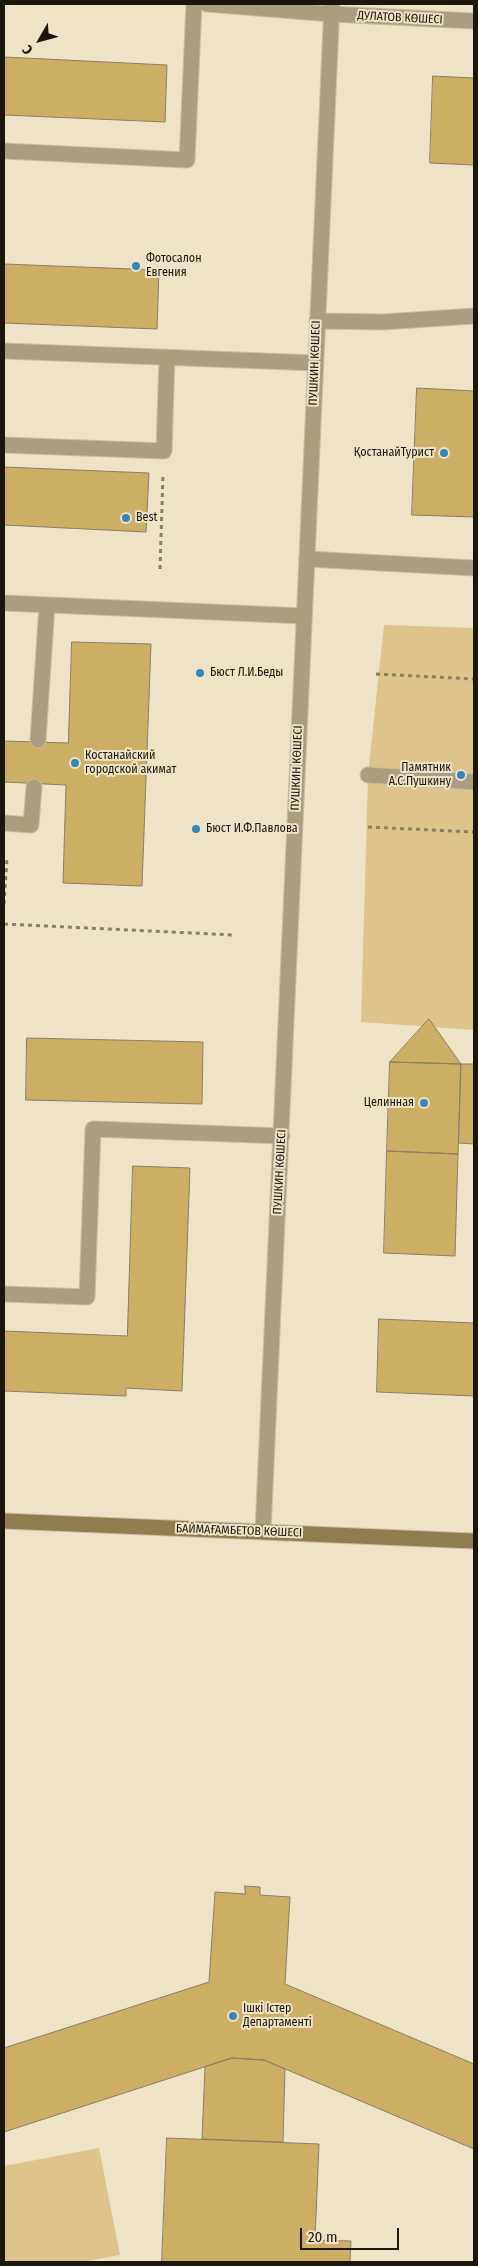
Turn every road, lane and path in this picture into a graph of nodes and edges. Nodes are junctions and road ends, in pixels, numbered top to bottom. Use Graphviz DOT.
graph roads {
  1 [pos="194,4"];
  2 [pos="207,4"];
  3 [pos="332,9"];
  4 [pos="474,22"];
  5 [pos="4,151"];
  6 [pos="474,316"];
  7 [pos="316,321"];
  8 [pos="4,351"];
  9 [pos="167,357"];
  10 [pos="315,363"];
  11 [pos="4,445"];
  12 [pos="164,451"];
  13 [pos="307,559"];
  14 [pos="474,568"];
  15 [pos="160,569"];
  16 [pos="4,603"];
  17 [pos="48,605"];
  18 [pos="304,616"];
  19 [pos="376,674"];
  20 [pos="474,679"];
  21 [pos="38,740"];
  22 [pos="368,775"];
  23 [pos="474,782"];
  24 [pos="34,787"];
  25 [pos="4,823"];
  26 [pos="368,827"];
  27 [pos="474,832"];
  28 [pos="7,858"];
  29 [pos="4,904"];
  30 [pos="4,924"];
  31 [pos="234,935"];
  32 [pos="282,1136"];
  33 [pos="4,1294"];
  34 [pos="4,1520"];
  35 [pos="263,1531"];
  36 [pos="474,1541"];
  1 -- 5 [label="street"];
  2 -- 3 [label="street, ДУЛАТОВ КӨШЕСІ"];
  3 -- 4 [label="street, ДУЛАТОВ КӨШЕСІ"];
  3 -- 7 [label="street, ПУШКИН КӨШЕСІ"];
  6 -- 7 [label="street"];
  7 -- 10 [label="street, ПУШКИН КӨШЕСІ"];
  8 -- 9 [label="street"];
  9 -- 10 [label="street"];
  9 -- 12 [label="street"];
  10 -- 13 [label="street, ПУШКИН КӨШЕСІ"];
  11 -- 12 [label="street"];
  12 -- 15 [label="path"];
  13 -- 14 [label="street"];
  13 -- 18 [label="street, ПУШКИН КӨШЕСІ"];
  16 -- 17 [label="street"];
  17 -- 18 [label="street"];
  17 -- 21 [label="street"];
  18 -- 32 [label="street, ПУШКИН КӨШЕСІ"];
  19 -- 20 [label="path"];
  22 -- 23 [label="street"];
  24 -- 25 [label="street"];
  26 -- 27 [label="path"];
  28 -- 29 [label="path"];
  30 -- 31 [label="path"];
  32 -- 33 [label="street"];
  32 -- 35 [label="street, ПУШКИН КӨШЕСІ"];
  34 -- 35 [label="main road, БАЙМАҒАМБЕТОВ КӨШЕСІ"];
  35 -- 36 [label="main road, БАЙМАҒАМБЕТОВ КӨШЕСІ"];
}
